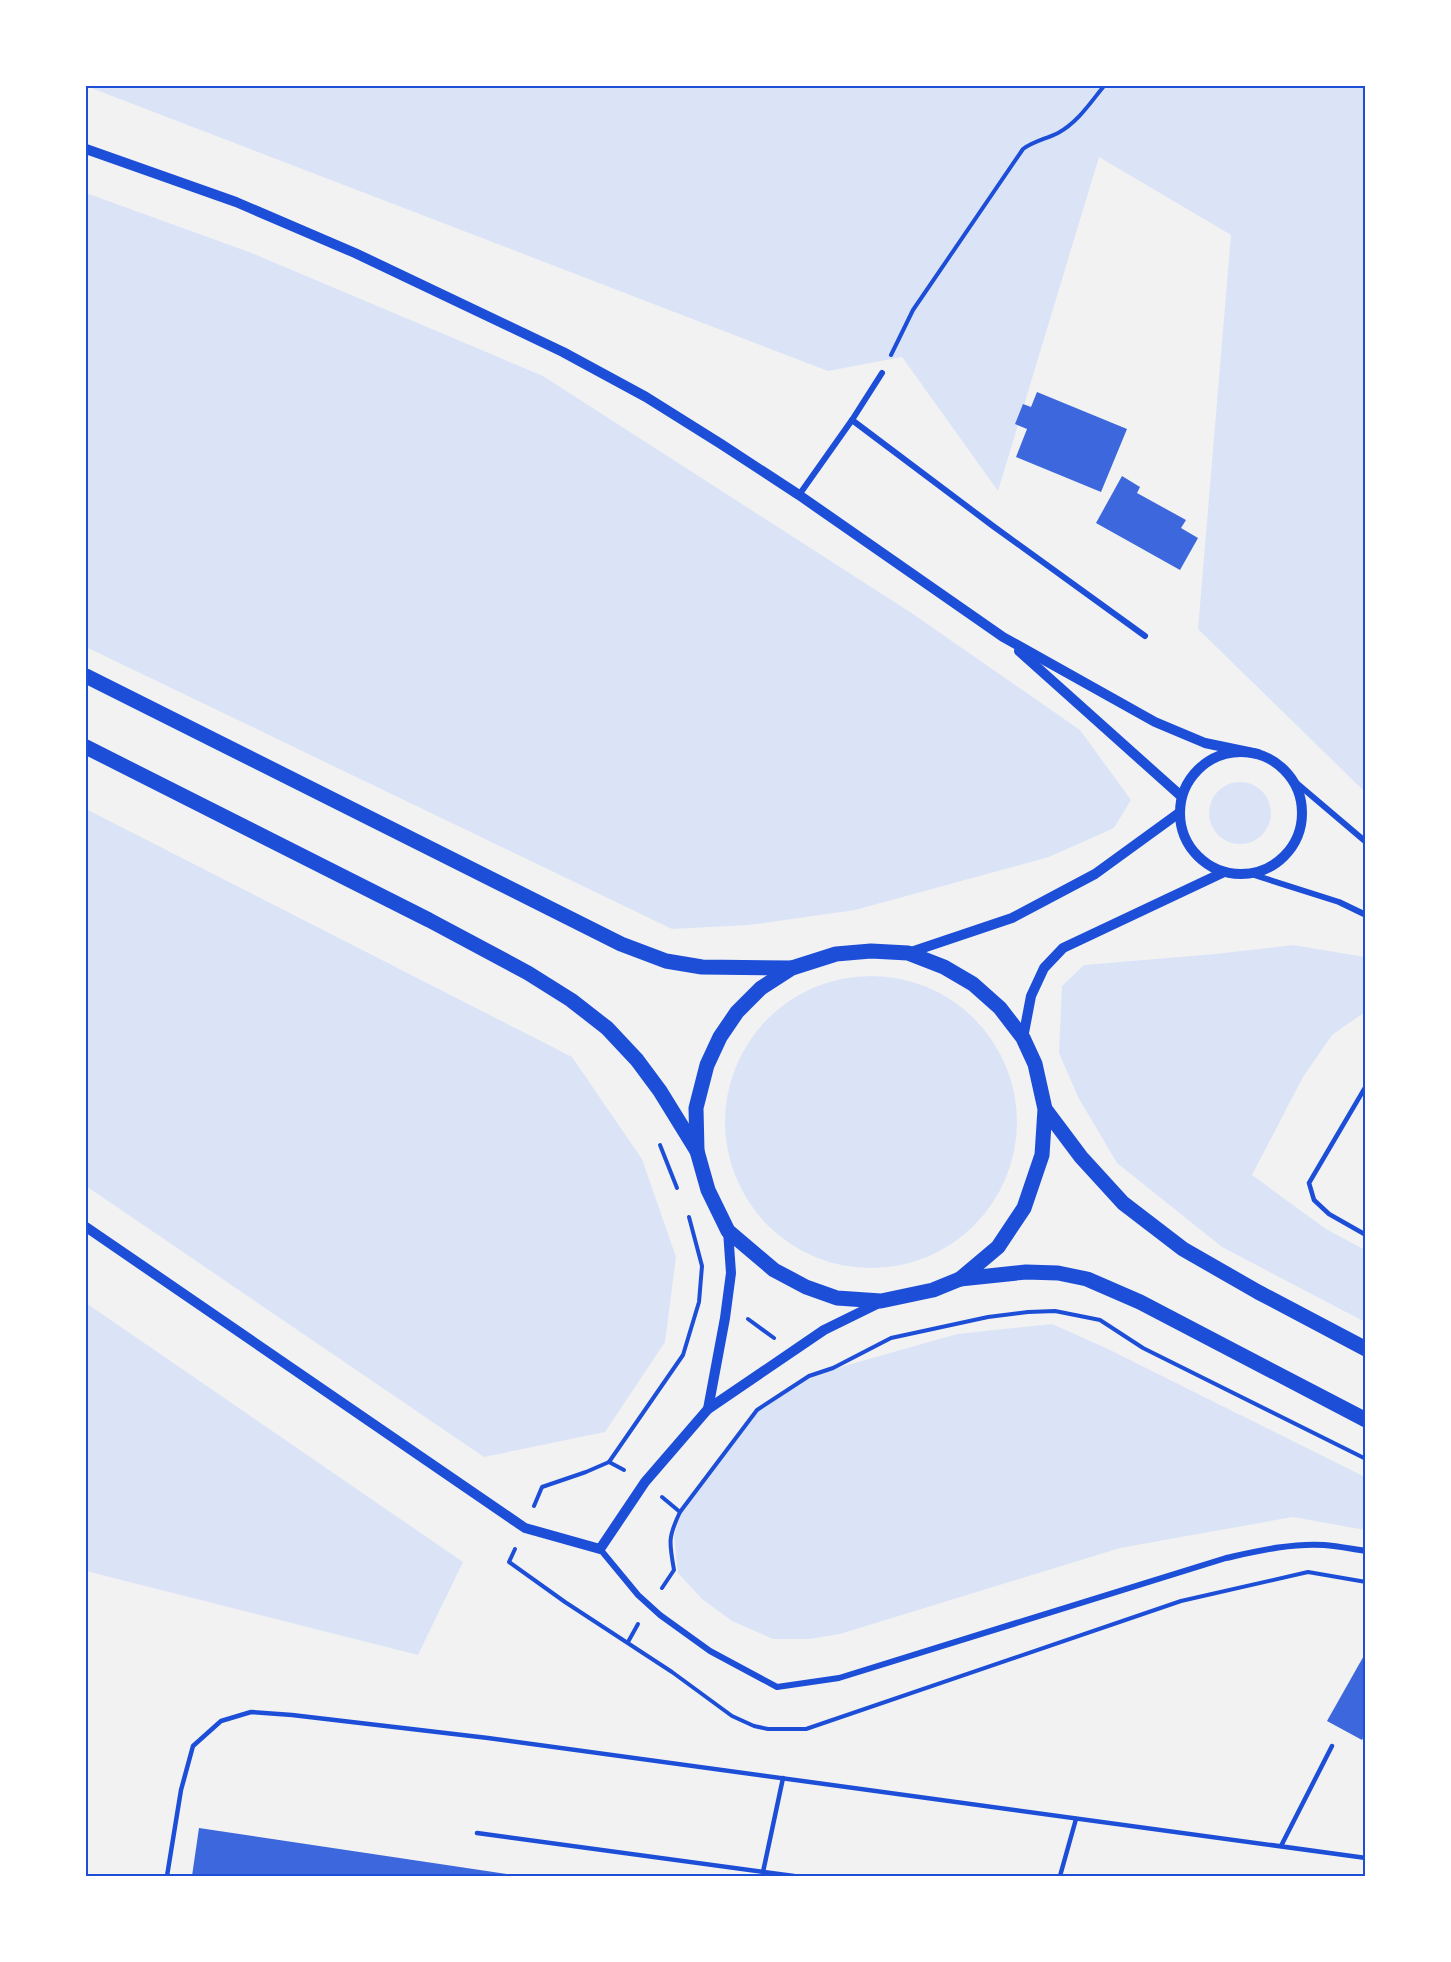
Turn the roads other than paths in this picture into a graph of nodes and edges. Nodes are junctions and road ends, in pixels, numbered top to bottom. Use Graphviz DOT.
graph roads {
  1 [pos="86,148"];
  2 [pos="882,373"];
  3 [pos="852,420"];
  4 [pos="799,495"];
  5 [pos="1003,636"];
  6 [pos="1145,636"];
  7 [pos="86,676"];
  8 [pos="86,747"];
  9 [pos="1258,754"];
  10 [pos="1293,780"];
  11 [pos="1181,796"];
  12 [pos="1179,813"];
  13 [pos="1365,842"];
  14 [pos="1222,873"];
  15 [pos="1251,874"];
  16 [pos="1365,915"];
  17 [pos="908,953"];
  18 [pos="792,969"];
  19 [pos="1023,1038"];
  20 [pos="1365,1086"];
  21 [pos="1045,1109"];
  22 [pos="697,1151"];
  23 [pos="86,1227"];
  24 [pos="728,1231"];
  25 [pos="1365,1235"];
  26 [pos="960,1279"];
  27 [pos="881,1301"];
  28 [pos="1365,1349"];
  29 [pos="708,1409"];
  30 [pos="1365,1420"];
  31 [pos="600,1549"];
  32 [pos="1365,1551"];
  33 [pos="1332,1746"];
  34 [pos="783,1778"];
  35 [pos="1076,1818"];
  36 [pos="477,1833"];
  37 [pos="1281,1846"];
  38 [pos="1365,1858"];
  39 [pos="763,1872"];
  40 [pos="167,1876"];
  41 [pos="794,1876"];
  42 [pos="1060,1876"];
  1 -- 4 [label="street"];
  2 -- 3 [label="street"];
  3 -- 4 [label="street"];
  3 -- 6 [label="street"];
  4 -- 5 [label="street"];
  5 -- 9 [label="street"];
  5 -- 11 [label="street"];
  7 -- 18 [label="main road"];
  8 -- 22 [label="main road"];
  9 -- 10 [label="street"];
  9 -- 11 [label="street"];
  10 -- 13 [label="street"];
  10 -- 15 [label="street"];
  11 -- 12 [label="street"];
  12 -- 14 [label="street"];
  12 -- 17 [label="street"];
  14 -- 15 [label="street"];
  14 -- 19 [label="street"];
  15 -- 16 [label="street"];
  17 -- 18 [label="main road"];
  17 -- 19 [label="main road"];
  18 -- 22 [label="main road"];
  19 -- 21 [label="main road"];
  20 -- 25 [label="lane"];
  21 -- 26 [label="main road"];
  21 -- 28 [label="main road"];
  22 -- 24 [label="main road"];
  23 -- 31 [label="street"];
  24 -- 27 [label="main road"];
  24 -- 29 [label="street"];
  26 -- 27 [label="main road"];
  26 -- 30 [label="main road"];
  27 -- 29 [label="street"];
  29 -- 31 [label="street"];
  31 -- 32 [label="street"];
  33 -- 37 [label="lane"];
  34 -- 35 [label="lane"];
  34 -- 39 [label="lane"];
  34 -- 40 [label="lane"];
  35 -- 37 [label="lane"];
  35 -- 42 [label="lane"];
  36 -- 39 [label="lane"];
  37 -- 38 [label="lane"];
  39 -- 41 [label="lane"];
}
